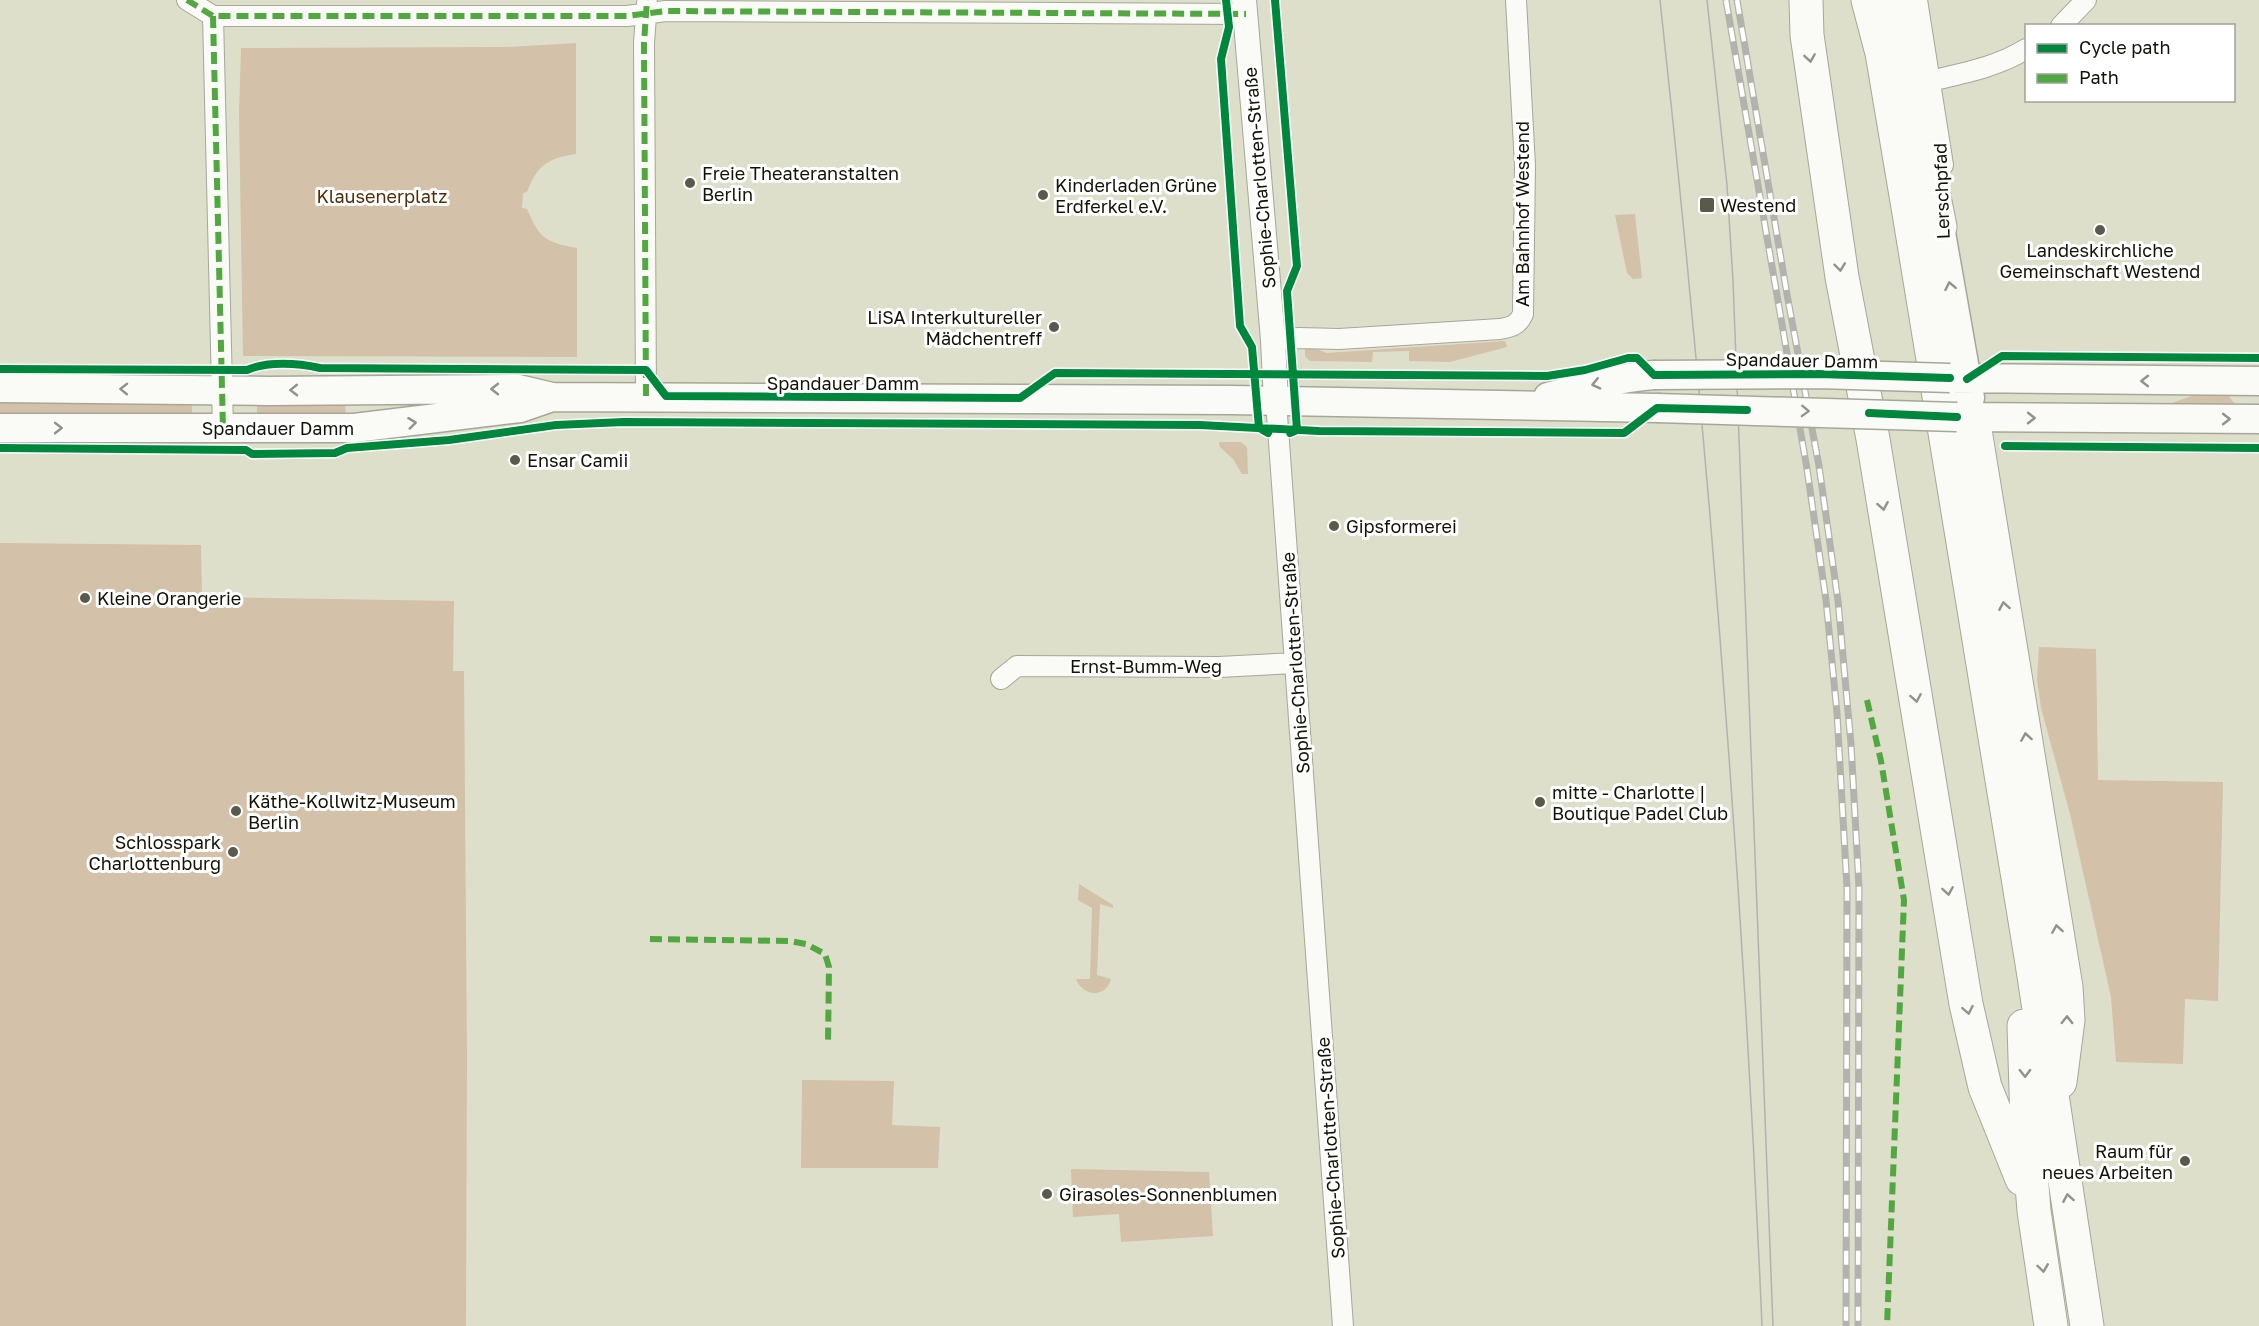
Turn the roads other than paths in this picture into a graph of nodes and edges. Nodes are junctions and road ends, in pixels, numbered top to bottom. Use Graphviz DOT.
graph roads {
  1 [pos="187,0"];
  2 [pos="1516,0"];
  3 [pos="1806,0"];
  4 [pos="1854,0"];
  5 [pos="1868,0"];
  6 [pos="1895,0"];
  7 [pos="1917,0"];
  8 [pos="2086,0"];
  9 [pos="647,7"];
  10 [pos="1245,7"];
  11 [pos="213,16"];
  12 [pos="2063,24"];
  13 [pos="2025,49"];
  14 [pos="1930,81"];
  15 [pos="1940,227"];
  16 [pos="1273,340"];
  17 [pos="1858,360"];
  18 [pos="1959,379"];
  19 [pos="2259,381"];
  20 [pos="0,388"];
  21 [pos="223,390"];
  22 [pos="646,396"];
  23 [pos="552,397"];
  24 [pos="1276,401"];
  25 [pos="1520,405"];
  26 [pos="1869,413"];
  27 [pos="1965,418"];
  28 [pos="2259,419"];
  29 [pos="0,428"];
  30 [pos="223,429"];
  31 [pos="1295,663"];
  32 [pos="1000,679"];
  33 [pos="2055,1119"];
  34 [pos="2034,1210"];
  35 [pos="1343,1326"];
  36 [pos="2051,1326"];
  37 [pos="2087,1326"];
  1 -- 11 [label="street"];
  2 -- 16 [label="street, Am Bahnhof Westend"];
  3 -- 17 [label="highway, one-way"];
  4 -- 34 [label="highway, one-way"];
  5 -- 33 [label="highway"];
  6 -- 15 [label="highway"];
  7 -- 14 [label="street, Lerschpfad"];
  8 -- 12 [label="street"];
  9 -- 10 [label="street"];
  9 -- 11 [label="street"];
  9 -- 22 [label="street"];
  10 -- 16 [label="street, Sophie-Charlotten-Straße"];
  11 -- 21 [label="street"];
  13 -- 14 [label="street"];
  14 -- 15 [label="street, Lerschpfad"];
  18 -- 15 [label="main road, Lerschpfad, one-way"];
  16 -- 24 [label="street, Sophie-Charlotten-Straße"];
  17 -- 18 [label="main road, Spandauer Damm, bridge"];
  17 -- 25 [label="main road, Spandauer Damm, one-way, bridge"];
  17 -- 26 [label="highway"];
  19 -- 18 [label="main road, Spandauer Damm, one-way"];
  18 -- 27 [label="main road, Lerschpfad"];
  21 -- 20 [label="main road, Spandauer Damm, one-way"];
  23 -- 21 [label="main road, Spandauer Damm, one-way"];
  21 -- 30 [label="street"];
  22 -- 23 [label="main road, Spandauer Damm"];
  22 -- 24 [label="main road, Spandauer Damm"];
  30 -- 23 [label="main road, Spandauer Damm, one-way"];
  24 -- 25 [label="main road, Spandauer Damm"];
  24 -- 31 [label="street, Sophie-Charlotten-Straße"];
  25 -- 26 [label="main road, Spandauer Damm, one-way, bridge"];
  26 -- 27 [label="main road, Spandauer Damm, bridge"];
  26 -- 34 [label="highway, one-way"];
  27 -- 28 [label="main road, Spandauer Damm, one-way"];
  33 -- 27 [label="highway, one-way"];
  29 -- 30 [label="main road, Spandauer Damm, one-way"];
  31 -- 32 [label="street, Ernst-Bumm-Weg"];
  31 -- 35 [label="street, Sophie-Charlotten-Straße"];
  37 -- 33 [label="highway, one-way"];
  34 -- 36 [label="highway, one-way"];
}
